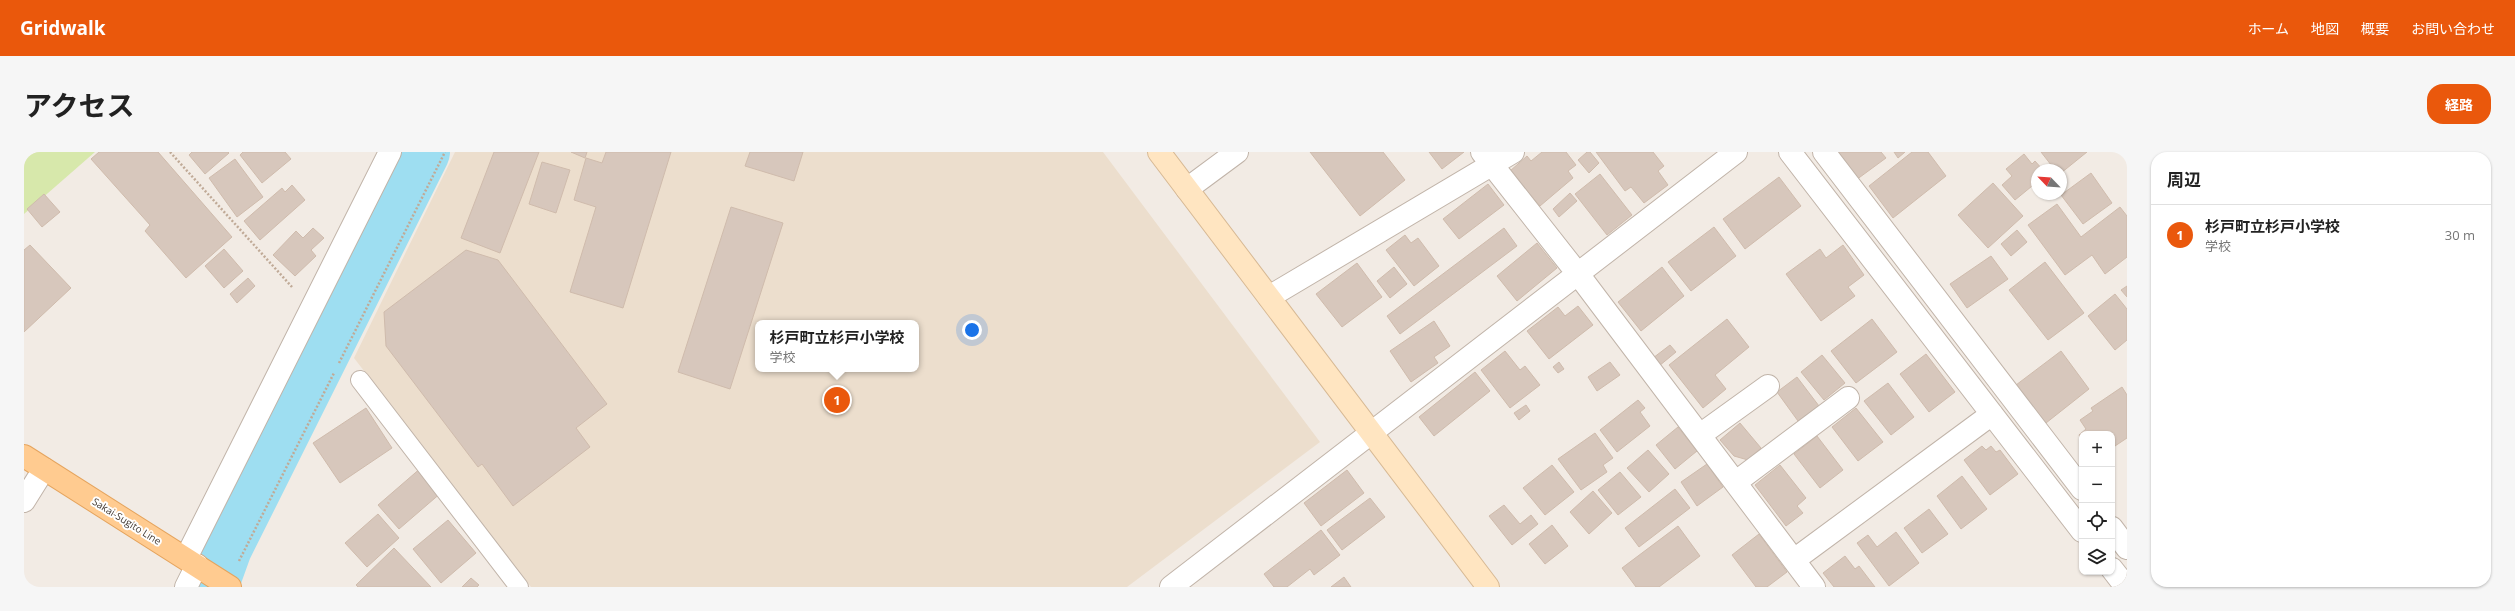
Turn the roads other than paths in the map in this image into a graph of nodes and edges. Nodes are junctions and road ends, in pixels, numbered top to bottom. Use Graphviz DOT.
graph roads {
  1 [pos="390,152"];
  2 [pos="1159,152"];
  3 [pos="1237,152"];
  4 [pos="1514,152"];
  5 [pos="1736,152"];
  6 [pos="1790,152"];
  7 [pos="1824,152"];
  8 [pos="1487,159"];
  9 [pos="1187,189"];
  10 [pos="1578,274"];
  11 [pos="1269,297"];
  12 [pos="360,380"];
  13 [pos="1768,386"];
  14 [pos="1848,398"];
  15 [pos="1992,414"];
  16 [pos="1372,433"];
  17 [pos="1700,435"];
  18 [pos="24,456"];
  19 [pos="44,469"];
  20 [pos="1736,482"];
  21 [pos="2079,485"];
  22 [pos="24,501"];
  23 [pos="2079,527"];
  24 [pos="2115,532"];
  25 [pos="2127,548"];
  26 [pos="1794,560"];
  27 [pos="196,564"];
  28 [pos="2115,573"];
  29 [pos="227,585"];
  30 [pos="186,587"];
  31 [pos="519,587"];
  32 [pos="1171,587"];
  33 [pos="1488,587"];
  34 [pos="1814,587"];
  35 [pos="2126,587"];
  1 -- 27 [label="street"];
  2 -- 9 [label="street"];
  3 -- 9 [label="street"];
  4 -- 8 [label="street"];
  5 -- 10 [label="street"];
  6 -- 15 [label="street"];
  7 -- 21 [label="street"];
  8 -- 10 [label="street"];
  8 -- 11 [label="street"];
  9 -- 11 [label="street"];
  10 -- 16 [label="street"];
  10 -- 17 [label="street"];
  11 -- 16 [label="street"];
  12 -- 31 [label="lane"];
  13 -- 17 [label="street"];
  14 -- 20 [label="street"];
  15 -- 23 [label="street"];
  15 -- 26 [label="street"];
  16 -- 32 [label="street"];
  16 -- 33 [label="street"];
  17 -- 20 [label="street"];
  18 -- 19 [label="main road, Sakai-Sugito Line"];
  19 -- 22 [label="street"];
  19 -- 27 [label="main road, Sakai-Sugito Line"];
  20 -- 26 [label="street"];
  24 -- 25 [label="street"];
  26 -- 34 [label="street"];
  27 -- 29 [label="main road, Sakai-Sugito Line"];
  27 -- 30 [label="street"];
  28 -- 35 [label="street"];
}
